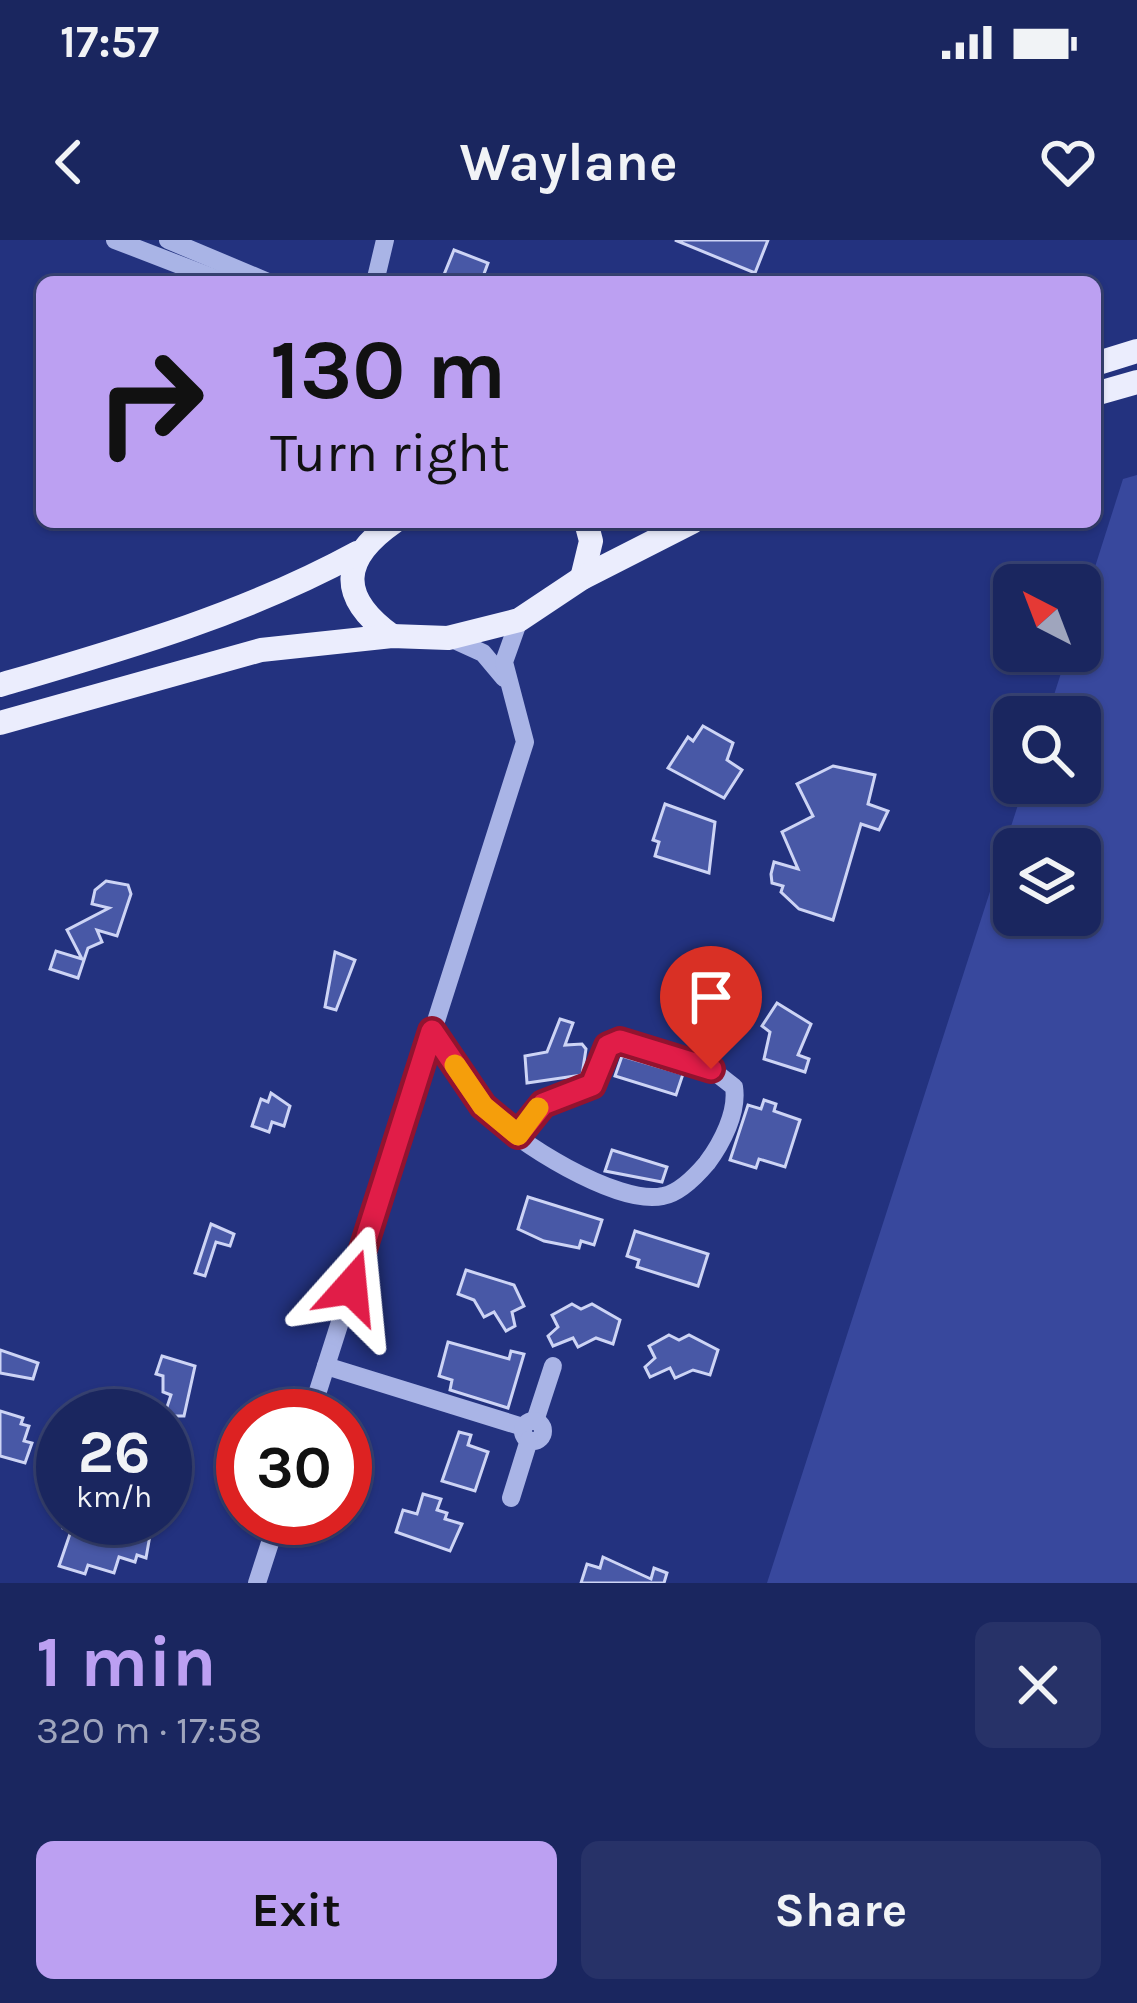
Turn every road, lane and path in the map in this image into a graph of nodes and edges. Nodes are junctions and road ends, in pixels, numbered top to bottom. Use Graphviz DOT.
graph roads {
  1 [pos="115,240"];
  2 [pos="168,240"];
  3 [pos="367,240"];
  4 [pos="385,240"];
  5 [pos="208,276"];
  6 [pos="254,276"];
  7 [pos="373,276"];
  8 [pos="376,276"];
  9 [pos="1137,351"];
  10 [pos="1101,362"];
  11 [pos="1137,382"];
  12 [pos="1101,392"];
  13 [pos="387,528"];
  14 [pos="588,528"];
  15 [pos="680,528"];
  16 [pos="357,553"];
  17 [pos="582,578"];
  18 [pos="519,620"];
  19 [pos="392,636"];
  20 [pos="448,638"];
  21 [pos="507,682"];
  22 [pos="0,685"];
  23 [pos="0,723"];
  24 [pos="432,1031"];
  25 [pos="518,1135"];
  26 [pos="326,1366"];
  27 [pos="553,1366"];
  28 [pos="319,1389"];
  29 [pos="529,1430"];
  30 [pos="511,1498"];
  31 [pos="269,1545"];
  32 [pos="257,1583"];
  1 -- 5 [label="street"];
  2 -- 6 [label="street"];
  3 -- 7 [label="street"];
  4 -- 8 [label="street"];
  9 -- 10 [label="main road"];
  11 -- 12 [label="main road"];
  13 -- 16 [label="main road"];
  14 -- 17 [label="main road"];
  15 -- 17 [label="main road"];
  16 -- 19 [label="main road"];
  16 -- 22 [label="main road"];
  17 -- 18 [label="main road"];
  18 -- 20 [label="main road"];
  18 -- 21 [label="street"];
  19 -- 20 [label="main road"];
  19 -- 23 [label="main road"];
  20 -- 21 [label="street"];
  21 -- 24 [label="street"];
  24 -- 25 [label="street"];
  24 -- 26 [label="street"];
  25 -- 25 [label="street"];
  26 -- 28 [label="street"];
  26 -- 29 [label="street"];
  27 -- 29 [label="street"];
  29 -- 30 [label="street"];
  31 -- 32 [label="street"];
}
